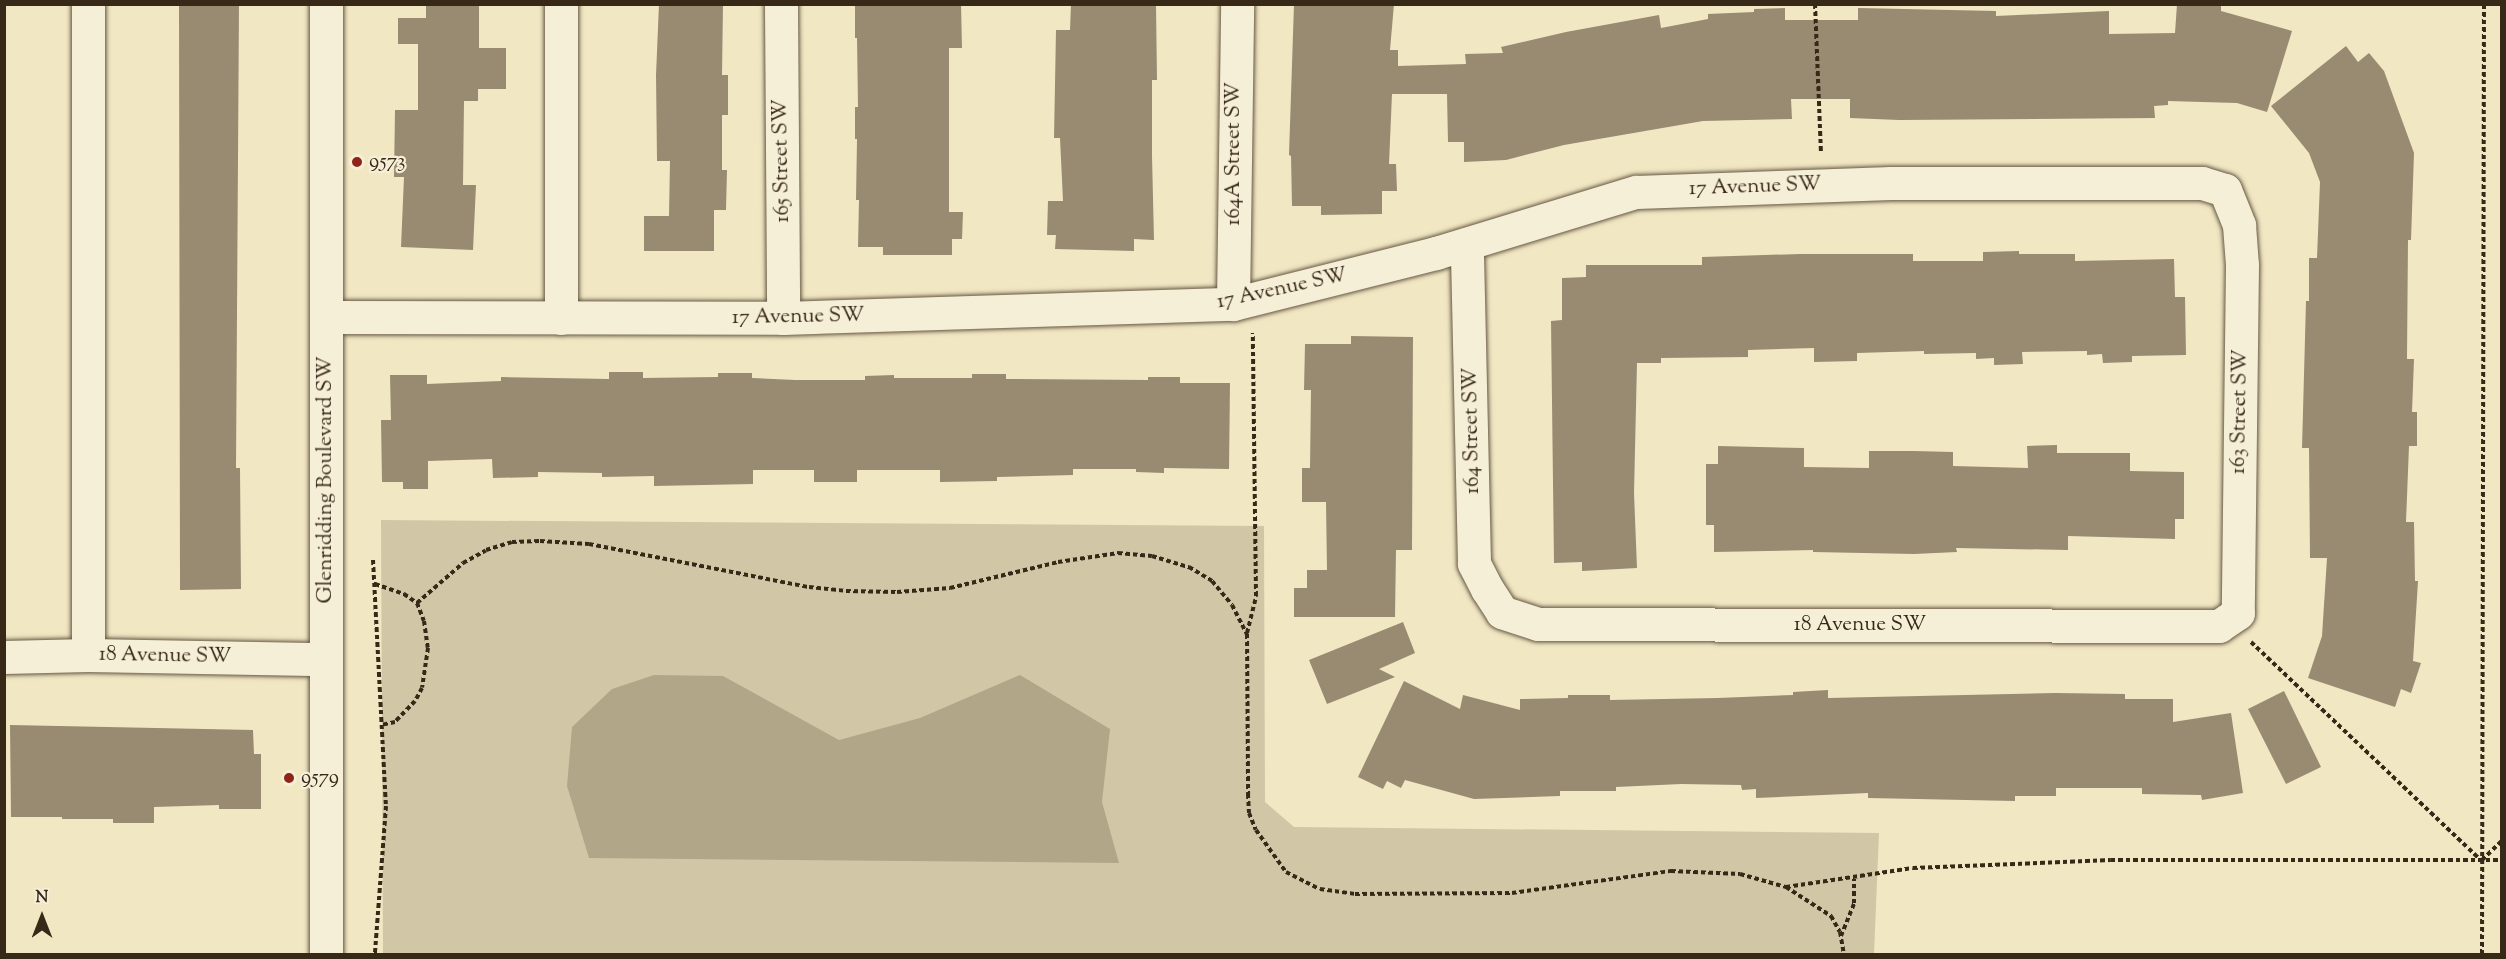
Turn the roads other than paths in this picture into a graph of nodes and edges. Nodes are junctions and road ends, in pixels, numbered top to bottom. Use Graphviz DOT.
graph roads {
  1 [pos="88,4"];
  2 [pos="326,4"];
  3 [pos="561,4"];
  4 [pos="781,4"];
  5 [pos="1237,4"];
  6 [pos="2225,190"];
  7 [pos="1467,244"];
  8 [pos="1243,302"];
  9 [pos="327,317"];
  10 [pos="561,318"];
  11 [pos="783,318"];
  12 [pos="1502,612"];
  13 [pos="2224,623"];
  14 [pos="88,655"];
  15 [pos="4,657"];
  16 [pos="326,659"];
  17 [pos="326,954"];
  1 -- 14 [label="street"];
  2 -- 9 [label="street, Glenridding Boulevard SW"];
  3 -- 10 [label="street"];
  4 -- 11 [label="street, 165 Street SW"];
  5 -- 8 [label="street, 164A Street SW"];
  6 -- 7 [label="street, 17 Avenue SW"];
  6 -- 13 [label="street, 163 Street SW"];
  7 -- 8 [label="street, 17 Avenue SW"];
  7 -- 12 [label="street, 164 Street SW"];
  8 -- 11 [label="street, 17 Avenue SW"];
  9 -- 10 [label="street, 17 Avenue SW"];
  9 -- 16 [label="street, Glenridding Boulevard SW"];
  10 -- 11 [label="street, 17 Avenue SW"];
  12 -- 13 [label="street, 18 Avenue SW"];
  14 -- 15 [label="street, 18 Avenue SW"];
  14 -- 16 [label="street, 18 Avenue SW"];
  16 -- 17 [label="street, Glenridding Boulevard SW"];
}
